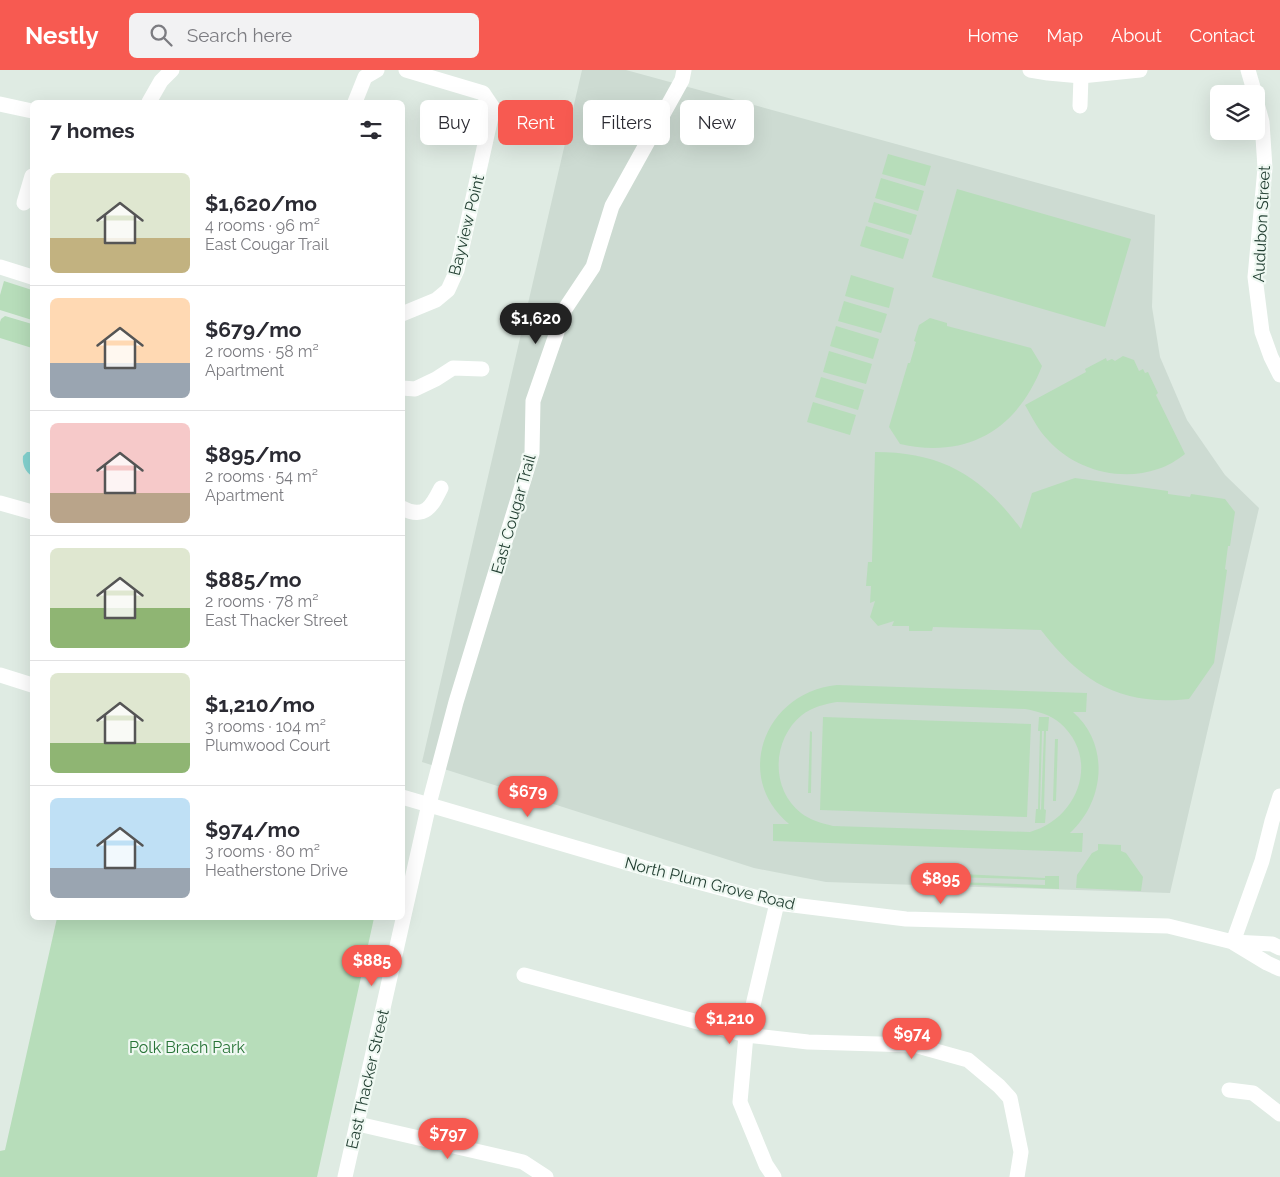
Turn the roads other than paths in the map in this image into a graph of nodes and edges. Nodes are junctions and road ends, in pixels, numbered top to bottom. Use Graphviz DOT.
graph roads {
  1 [pos="172,70"];
  2 [pos="406,70"];
  3 [pos="684,70"];
  4 [pos="1030,70"];
  5 [pos="1140,70"];
  6 [pos="1248,70"];
  7 [pos="371,74"];
  8 [pos="1081,76"];
  9 [pos="1252,85"];
  10 [pos="150,100"];
  11 [pos="356,100"];
  12 [pos="0,104"];
  13 [pos="1080,106"];
  14 [pos="30,111"];
  15 [pos="1263,140"];
  16 [pos="30,183"];
  17 [pos="24,203"];
  18 [pos="0,268"];
  19 [pos="30,277"];
  20 [pos="405,313"];
  21 [pos="482,369"];
  22 [pos="1280,375"];
  23 [pos="405,388"];
  24 [pos="441,488"];
  25 [pos="0,503"];
  26 [pos="405,510"];
  27 [pos="30,511"];
  28 [pos="0,675"];
  29 [pos="30,684"];
  30 [pos="1280,796"];
  31 [pos="405,798"];
  32 [pos="429,804"];
  33 [pos="777,903"];
  34 [pos="405,912"];
  35 [pos="403,920"];
  36 [pos="1233,942"];
  37 [pos="1280,948"];
  38 [pos="1280,969"];
  39 [pos="524,975"];
  40 [pos="746,1035"];
  41 [pos="1229,1090"];
  42 [pos="1280,1114"];
  43 [pos="358,1124"];
  44 [pos="345,1177"];
  45 [pos="546,1177"];
  46 [pos="774,1177"];
  47 [pos="1017,1177"];
  1 -- 10 [label="street"];
  2 -- 20 [label="street, Bayview Point"];
  3 -- 32 [label="street, East Cougar Trail"];
  4 -- 8 [label="street"];
  5 -- 8 [label="street"];
  6 -- 9 [label="street"];
  7 -- 11 [label="street"];
  8 -- 13 [label="street"];
  12 -- 14 [label="street"];
  15 -- 22 [label="street, Audubon Street"];
  16 -- 17 [label="street"];
  18 -- 19 [label="street"];
  21 -- 23 [label="street"];
  24 -- 26 [label="street"];
  25 -- 27 [label="street"];
  28 -- 29 [label="street"];
  30 -- 36 [label="street"];
  31 -- 32 [label="street, North Plum Grove Road"];
  32 -- 33 [label="street, North Plum Grove Road"];
  32 -- 34 [label="street, East Thacker Street"];
  33 -- 36 [label="street, North Plum Grove Road"];
  33 -- 40 [label="street"];
  35 -- 43 [label="street, East Thacker Street"];
  36 -- 37 [label="street, North Plum Grove Road"];
  36 -- 38 [label="street, North Plum Grove Road"];
  39 -- 40 [label="street"];
  40 -- 46 [label="street"];
  40 -- 47 [label="street"];
  41 -- 42 [label="street"];
  43 -- 44 [label="street, East Thacker Street"];
  43 -- 45 [label="street"];
}
